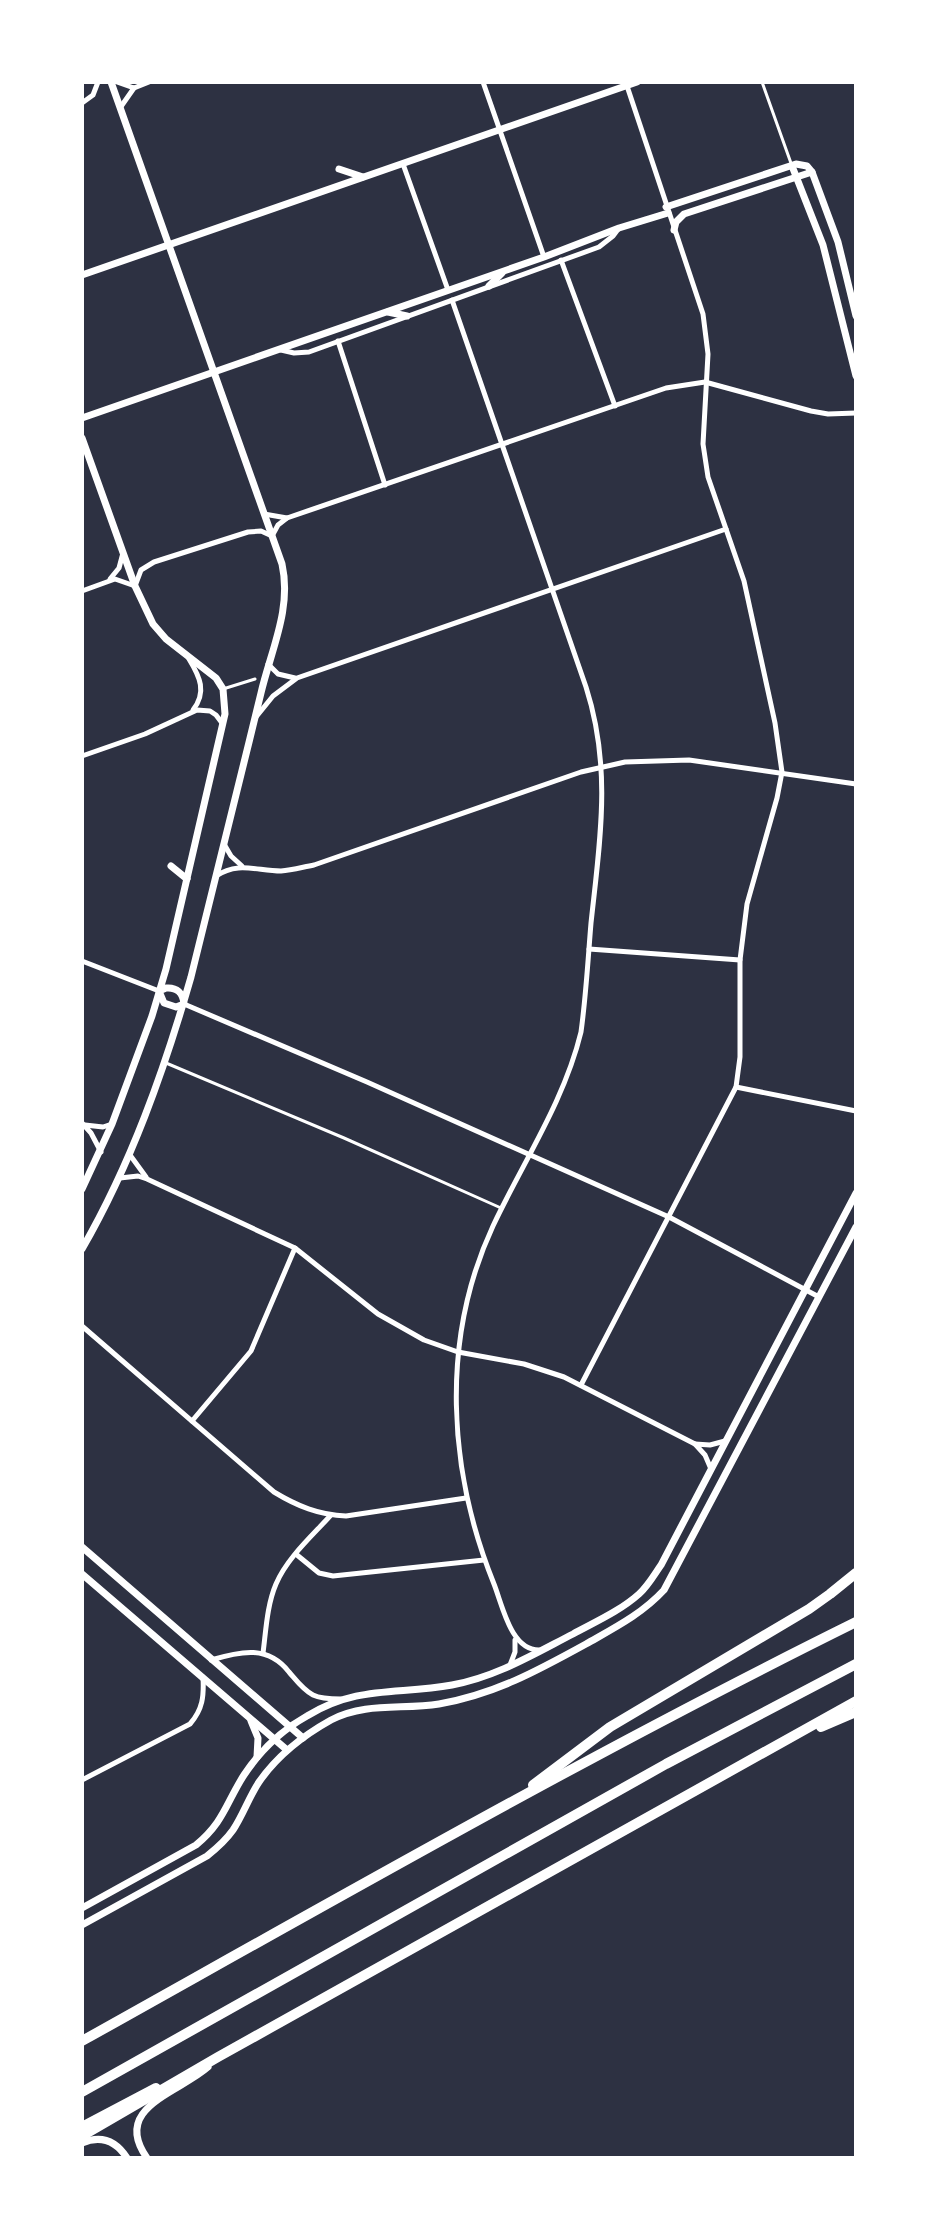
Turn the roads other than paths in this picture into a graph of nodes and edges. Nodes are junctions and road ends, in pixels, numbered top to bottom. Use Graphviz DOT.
graph roads {
  1 [pos="98,82"];
  2 [pos="111,82"];
  3 [pos="117,82"];
  4 [pos="149,82"];
  5 [pos="483,82"];
  6 [pos="637,82"];
  7 [pos="762,82"];
  8 [pos="627,86"];
  9 [pos="134,88"];
  10 [pos="82,103"];
  11 [pos="120,108"];
  12 [pos="501,130"];
  13 [pos="403,164"];
  14 [pos="792,166"];
  15 [pos="339,169"];
  16 [pos="812,172"];
  17 [pos="363,177"];
  18 [pos="796,177"];
  19 [pos="667,210"];
  20 [pos="619,228"];
  21 [pos="674,230"];
  22 [pos="168,246"];
  23 [pos="544,257"];
  24 [pos="561,260"];
  25 [pos="505,270"];
  26 [pos="82,275"];
  27 [pos="489,286"];
  28 [pos="448,290"];
  29 [pos="452,300"];
  30 [pos="388,312"];
  31 [pos="407,316"];
  32 [pos="855,316"];
  33 [pos="338,341"];
  34 [pos="281,350"];
  35 [pos="214,374"];
  36 [pos="855,376"];
  37 [pos="705,382"];
  38 [pos="615,406"];
  39 [pos="855,413"];
  40 [pos="82,418"];
  41 [pos="82,438"];
  42 [pos="503,445"];
  43 [pos="385,485"];
  44 [pos="264,513"];
  45 [pos="287,518"];
  46 [pos="726,529"];
  47 [pos="272,536"];
  48 [pos="123,553"];
  49 [pos="108,580"];
  50 [pos="135,586"];
  51 [pos="552,589"];
  52 [pos="82,591"];
  53 [pos="187,655"];
  54 [pos="268,664"];
  55 [pos="297,678"];
  56 [pos="255,680"];
  57 [pos="224,689"];
  58 [pos="192,712"];
  59 [pos="255,720"];
  60 [pos="224,726"];
  61 [pos="82,756"];
  62 [pos="602,767"];
  63 [pos="782,772"];
  64 [pos="855,784"];
  65 [pos="224,844"];
  66 [pos="171,866"];
  67 [pos="242,866"];
  68 [pos="216,876"];
  69 [pos="187,879"];
  70 [pos="589,949"];
  71 [pos="740,960"];
  72 [pos="82,961"];
  73 [pos="159,991"];
  74 [pos="184,1004"];
  75 [pos="164,1062"];
  76 [pos="736,1088"];
  77 [pos="855,1112"];
  78 [pos="84,1124"];
  79 [pos="112,1124"];
  80 [pos="101,1152"];
  81 [pos="531,1154"];
  82 [pos="130,1155"];
  83 [pos="120,1178"];
  84 [pos="147,1179"];
  85 [pos="82,1189"];
  86 [pos="855,1193"];
  87 [pos="502,1208"];
  88 [pos="669,1217"];
  89 [pos="855,1227"];
  90 [pos="295,1248"];
  91 [pos="82,1249"];
  92 [pos="805,1288"];
  93 [pos="819,1297"];
  94 [pos="82,1326"];
  95 [pos="458,1353"];
  96 [pos="581,1385"];
  97 [pos="192,1420"];
  98 [pos="725,1441"];
  99 [pos="695,1444"];
  100 [pos="711,1469"];
  101 [pos="466,1498"];
  102 [pos="331,1515"];
  103 [pos="82,1547"];
  104 [pos="297,1555"];
  105 [pos="484,1560"];
  106 [pos="855,1573"];
  107 [pos="82,1574"];
  108 [pos="855,1622"];
  109 [pos="514,1635"];
  110 [pos="541,1650"];
  111 [pos="263,1653"];
  112 [pos="211,1660"];
  113 [pos="855,1664"];
  114 [pos="509,1668"];
  115 [pos="203,1677"];
  116 [pos="341,1699"];
  117 [pos="855,1701"];
  118 [pos="855,1712"];
  119 [pos="250,1719"];
  120 [pos="290,1727"];
  121 [pos="303,1738"];
  122 [pos="274,1740"];
  123 [pos="777,1746"];
  124 [pos="287,1750"];
  125 [pos="256,1758"];
  126 [pos="82,1780"];
  127 [pos="509,1803"];
  128 [pos="82,1908"];
  129 [pos="82,1925"];
  130 [pos="82,2041"];
  131 [pos="218,2057"];
  132 [pos="189,2074"];
  133 [pos="82,2092"];
  134 [pos="82,2127"];
  135 [pos="82,2136"];
  136 [pos="82,2143"];
  137 [pos="127,2157"];
  138 [pos="147,2157"];
  1 -- 10 [label="street"];
  2 -- 11 [label="street"];
  3 -- 9 [label="street"];
  4 -- 9 [label="street"];
  5 -- 12 [label="street"];
  6 -- 8 [label="street"];
  7 -- 14 [label="lane"];
  8 -- 12 [label="street"];
  8 -- 19 [label="street"];
  9 -- 11 [label="street"];
  11 -- 22 [label="street"];
  12 -- 13 [label="street"];
  12 -- 23 [label="street"];
  13 -- 17 [label="street"];
  13 -- 28 [label="street"];
  14 -- 16 [label="street"];
  14 -- 18 [label="street"];
  14 -- 19 [label="street"];
  15 -- 17 [label="street"];
  16 -- 18 [label="street"];
  16 -- 32 [label="street"];
  17 -- 22 [label="street"];
  18 -- 21 [label="street"];
  18 -- 36 [label="street"];
  19 -- 20 [label="street"];
  19 -- 21 [label="street"];
  20 -- 23 [label="street"];
  20 -- 24 [label="street"];
  21 -- 37 [label="street"];
  22 -- 26 [label="street"];
  22 -- 35 [label="street"];
  23 -- 25 [label="street"];
  24 -- 27 [label="street"];
  24 -- 38 [label="street"];
  25 -- 27 [label="street"];
  25 -- 28 [label="street"];
  27 -- 29 [label="street"];
  28 -- 30 [label="street"];
  29 -- 31 [label="street"];
  29 -- 42 [label="street"];
  30 -- 31 [label="street"];
  30 -- 34 [label="street"];
  31 -- 33 [label="street"];
  33 -- 34 [label="street"];
  33 -- 43 [label="street"];
  34 -- 35 [label="street"];
  35 -- 40 [label="street"];
  35 -- 44 [label="street"];
  37 -- 38 [label="street"];
  37 -- 39 [label="street"];
  37 -- 46 [label="street"];
  38 -- 42 [label="street"];
  41 -- 48 [label="street"];
  42 -- 43 [label="street"];
  42 -- 51 [label="street"];
  43 -- 45 [label="street"];
  44 -- 45 [label="street"];
  44 -- 47 [label="street"];
  45 -- 47 [label="street"];
  46 -- 51 [label="street"];
  46 -- 63 [label="street"];
  47 -- 50 [label="street"];
  47 -- 54 [label="street"];
  48 -- 49 [label="street"];
  48 -- 50 [label="street"];
  49 -- 50 [label="street"];
  49 -- 52 [label="street"];
  50 -- 53 [label="street"];
  51 -- 55 [label="street"];
  51 -- 62 [label="street"];
  53 -- 57 [label="street"];
  53 -- 58 [label="street"];
  54 -- 55 [label="street"];
  54 -- 59 [label="street"];
  55 -- 59 [label="street"];
  56 -- 57 [label="lane"];
  57 -- 60 [label="street"];
  58 -- 60 [label="street"];
  58 -- 61 [label="street"];
  59 -- 65 [label="street"];
  60 -- 69 [label="street"];
  62 -- 63 [label="street"];
  62 -- 67 [label="street"];
  62 -- 70 [label="street"];
  63 -- 64 [label="street"];
  63 -- 71 [label="street"];
  65 -- 67 [label="street"];
  65 -- 68 [label="street"];
  66 -- 69 [label="street"];
  67 -- 68 [label="street"];
  68 -- 74 [label="street"];
  69 -- 73 [label="street"];
  70 -- 71 [label="street"];
  70 -- 81 [label="street"];
  71 -- 76 [label="street"];
  72 -- 73 [label="street"];
  73 -- 74 [label="street"];
  73 -- 74 [label="street"];
  73 -- 79 [label="street"];
  74 -- 75 [label="street"];
  74 -- 81 [label="street"];
  75 -- 82 [label="street"];
  75 -- 87 [label="lane"];
  76 -- 77 [label="street"];
  76 -- 88 [label="street"];
  78 -- 79 [label="street"];
  78 -- 80 [label="street"];
  79 -- 80 [label="street"];
  80 -- 85 [label="street"];
  81 -- 87 [label="street"];
  81 -- 88 [label="street"];
  82 -- 83 [label="street"];
  82 -- 84 [label="street"];
  83 -- 84 [label="street"];
  83 -- 91 [label="street"];
  84 -- 90 [label="street"];
  86 -- 92 [label="street"];
  87 -- 95 [label="street"];
  88 -- 92 [label="street"];
  88 -- 96 [label="street"];
  89 -- 93 [label="street"];
  90 -- 95 [label="street"];
  90 -- 97 [label="street"];
  92 -- 93 [label="street"];
  92 -- 98 [label="street"];
  93 -- 121 [label="street"];
  94 -- 97 [label="street"];
  95 -- 96 [label="street"];
  95 -- 101 [label="street"];
  96 -- 99 [label="street"];
  97 -- 102 [label="street"];
  98 -- 99 [label="street"];
  98 -- 100 [label="street"];
  99 -- 100 [label="street"];
  100 -- 110 [label="street"];
  101 -- 102 [label="street"];
  101 -- 105 [label="street"];
  102 -- 104 [label="street"];
  103 -- 112 [label="street"];
  104 -- 105 [label="street"];
  104 -- 111 [label="street"];
  105 -- 109 [label="street"];
  106 -- 127 [label="highway"];
  107 -- 115 [label="street"];
  108 -- 127 [label="highway"];
  109 -- 110 [label="street"];
  109 -- 114 [label="street"];
  110 -- 114 [label="street"];
  111 -- 112 [label="street"];
  111 -- 116 [label="street"];
  112 -- 120 [label="street"];
  113 -- 133 [label="highway"];
  114 -- 116 [label="street"];
  115 -- 119 [label="street"];
  115 -- 126 [label="street"];
  116 -- 120 [label="street"];
  117 -- 123 [label="highway"];
  118 -- 123 [label="highway"];
  119 -- 122 [label="street"];
  119 -- 125 [label="street"];
  120 -- 121 [label="street"];
  120 -- 122 [label="street"];
  121 -- 124 [label="street"];
  122 -- 124 [label="street"];
  122 -- 125 [label="street"];
  123 -- 131 [label="highway"];
  124 -- 129 [label="street"];
  125 -- 128 [label="street"];
  127 -- 130 [label="highway"];
  131 -- 132 [label="highway"];
  131 -- 138 [label="street"];
  132 -- 134 [label="highway"];
  132 -- 135 [label="highway"];
  136 -- 137 [label="street"];
}
